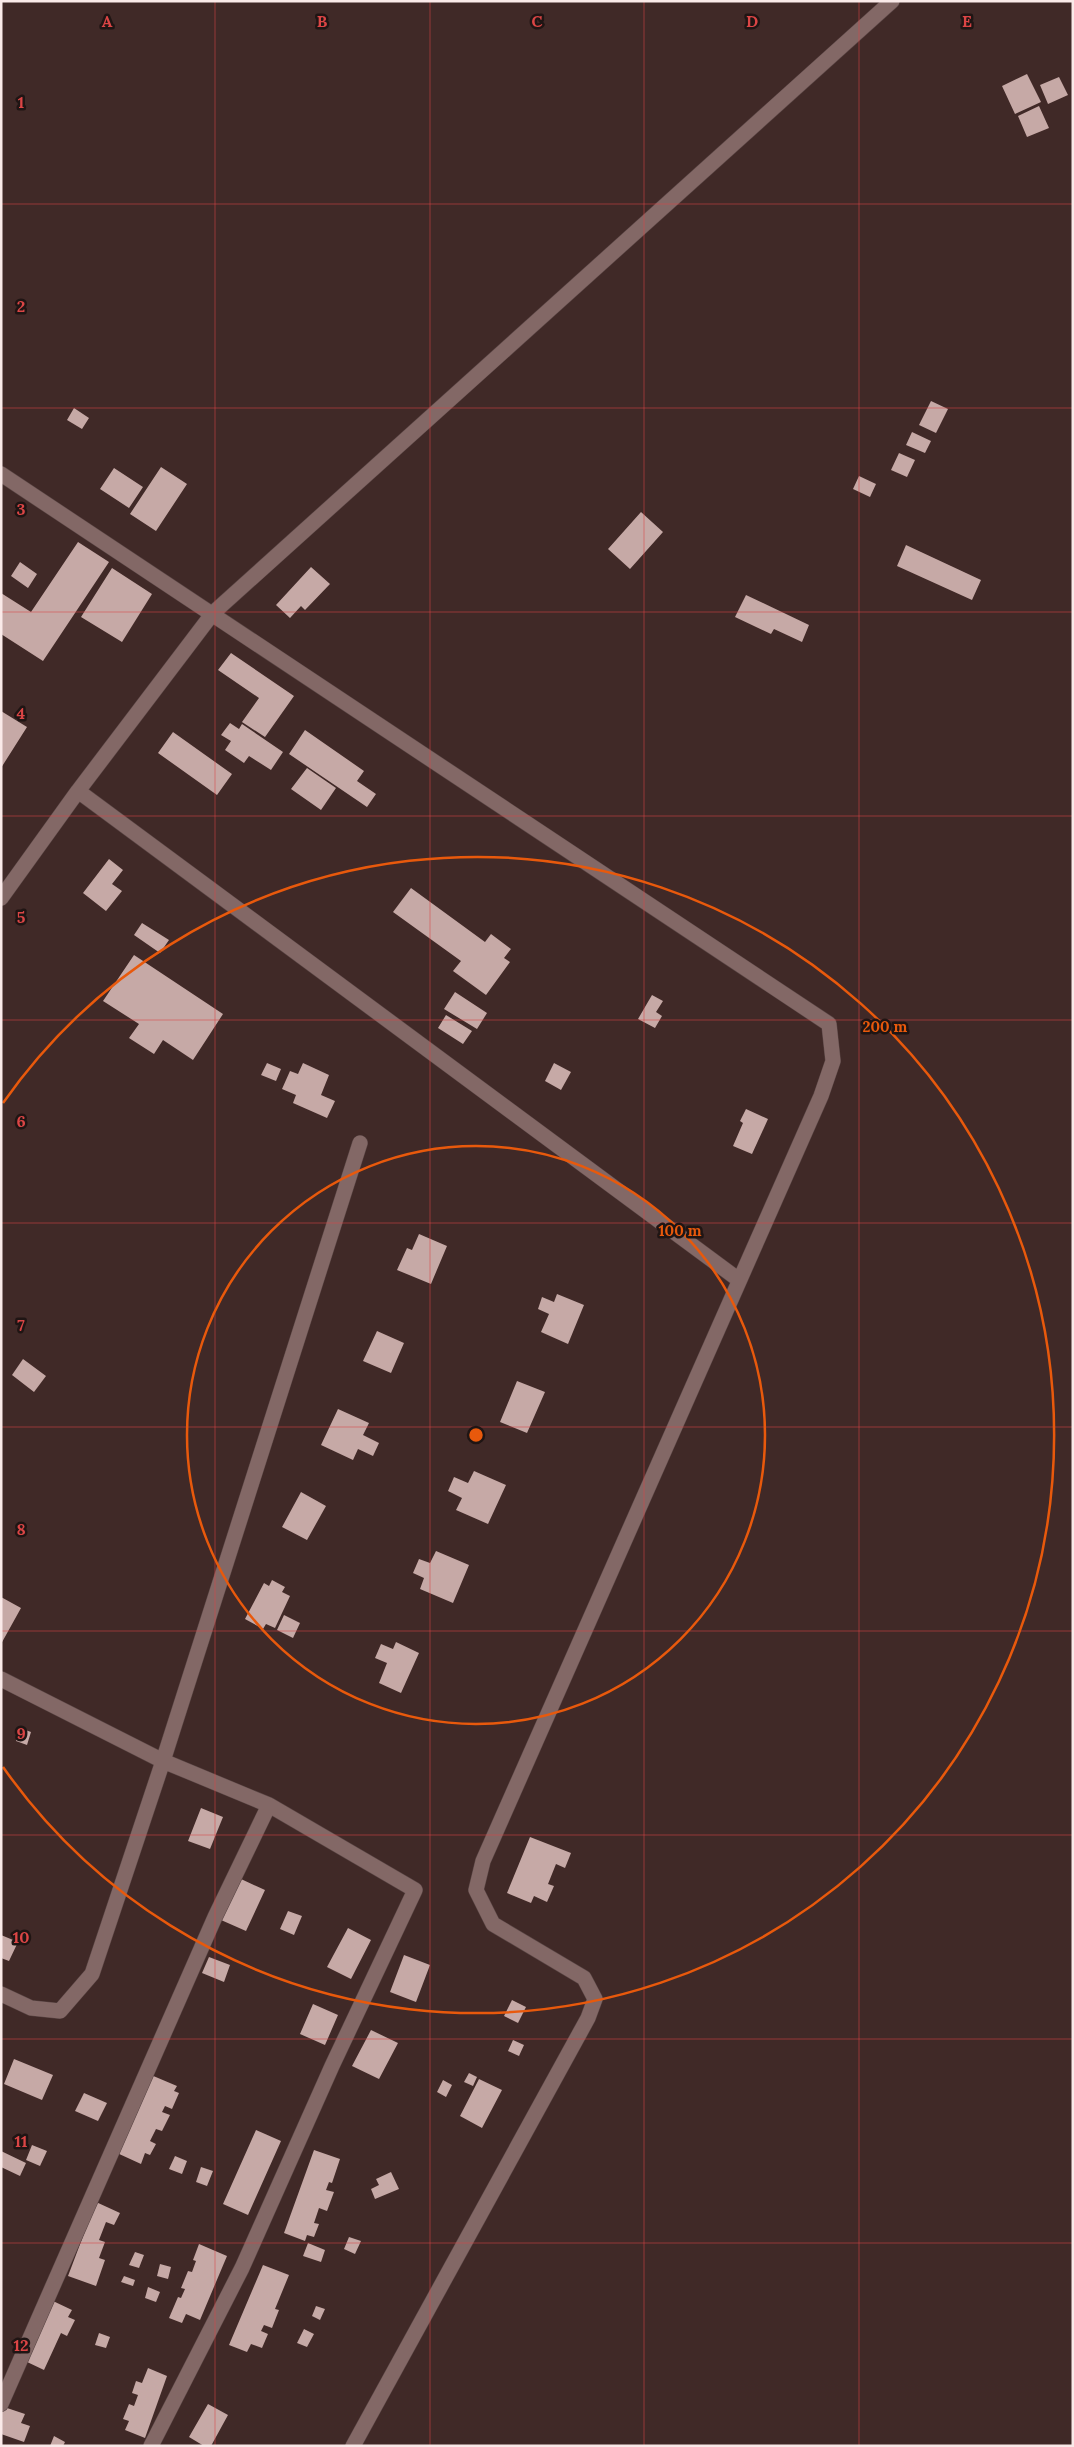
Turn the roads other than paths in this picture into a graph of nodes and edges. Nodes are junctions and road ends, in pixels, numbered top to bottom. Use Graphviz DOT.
graph roads {
  1 [pos="892,1"];
  2 [pos="1,474"];
  3 [pos="213,613"];
  4 [pos="78,791"];
  5 [pos="1,898"];
  6 [pos="360,1143"];
  7 [pos="739,1280"];
  8 [pos="1,1679"];
  9 [pos="163,1762"];
  10 [pos="269,1805"];
  11 [pos="1,1994"];
  12 [pos="1,2404"];
  13 [pos="151,2446"];
  14 [pos="353,2446"];
  1 -- 3 [label="street"];
  2 -- 3 [label="street"];
  3 -- 4 [label="street"];
  3 -- 7 [label="street"];
  4 -- 5 [label="street"];
  4 -- 7 [label="street"];
  6 -- 9 [label="street"];
  7 -- 14 [label="street"];
  8 -- 9 [label="street"];
  9 -- 10 [label="street"];
  9 -- 11 [label="street"];
  10 -- 12 [label="street"];
  10 -- 13 [label="street"];
}
